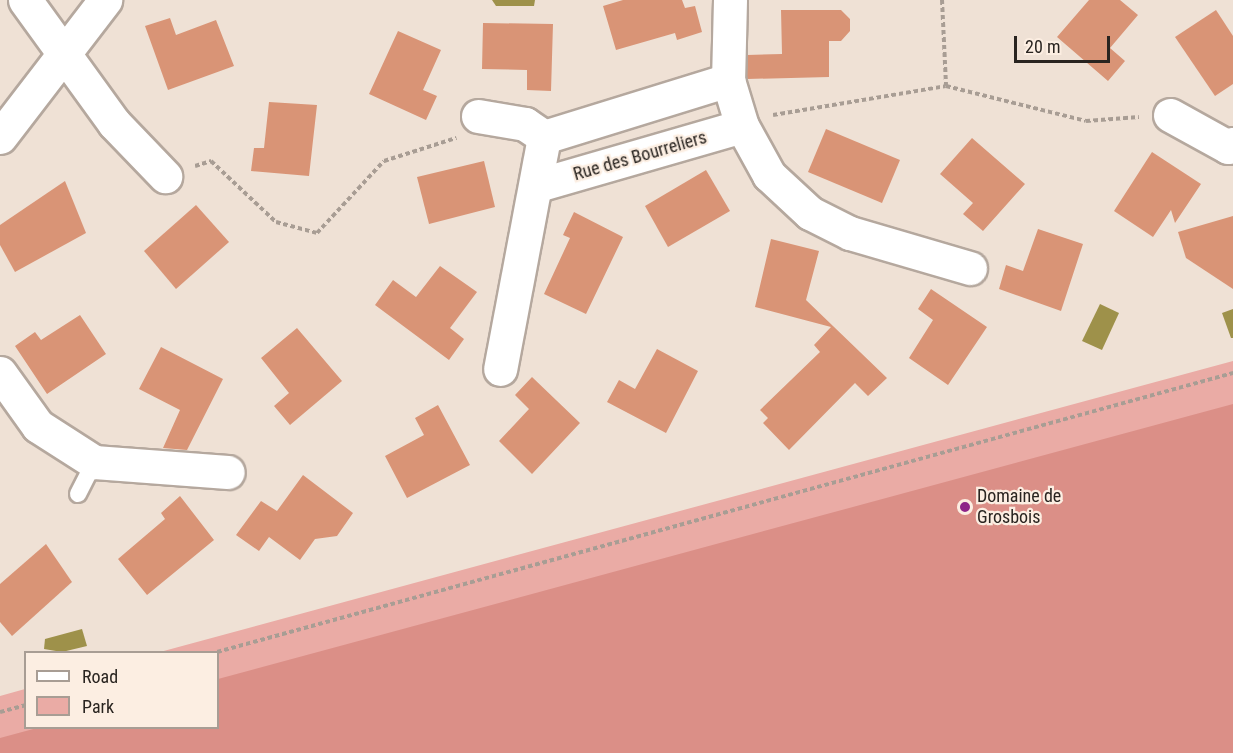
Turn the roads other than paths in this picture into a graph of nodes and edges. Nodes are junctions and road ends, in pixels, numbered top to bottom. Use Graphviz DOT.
graph roads {
  1 [pos="25,0"];
  2 [pos="105,0"];
  3 [pos="730,0"];
  4 [pos="66,50"];
  5 [pos="729,80"];
  6 [pos="1170,115"];
  7 [pos="478,116"];
  8 [pos="742,126"];
  9 [pos="0,137"];
  10 [pos="544,137"];
  11 [pos="1233,144"];
  12 [pos="165,176"];
  13 [pos="538,185"];
  14 [pos="970,268"];
  15 [pos="500,369"];
  16 [pos="0,373"];
  17 [pos="94,462"];
  18 [pos="228,472"];
  19 [pos="78,494"];
  1 -- 4 [label="street"];
  2 -- 4 [label="street"];
  3 -- 5 [label="street"];
  4 -- 9 [label="street"];
  4 -- 12 [label="street"];
  5 -- 8 [label="street"];
  5 -- 10 [label="street"];
  6 -- 11 [label="street"];
  7 -- 10 [label="street"];
  8 -- 13 [label="street, Rue des Bourreliers"];
  8 -- 14 [label="street"];
  10 -- 13 [label="street"];
  13 -- 15 [label="street"];
  16 -- 17 [label="street"];
  17 -- 18 [label="street"];
  17 -- 19 [label="lane"];
}
